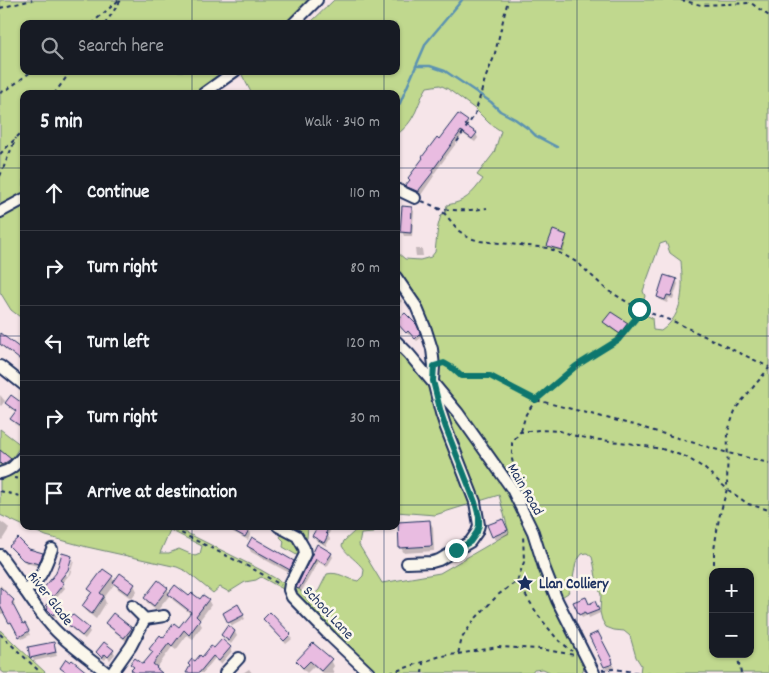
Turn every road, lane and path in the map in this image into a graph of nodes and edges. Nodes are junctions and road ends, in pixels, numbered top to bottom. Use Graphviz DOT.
graph roads {
  1 [pos="32,0"];
  2 [pos="120,0"];
  3 [pos="317,0"];
  4 [pos="508,0"];
  5 [pos="681,0"];
  6 [pos="0,8"];
  7 [pos="769,16"];
  8 [pos="95,20"];
  9 [pos="108,20"];
  10 [pos="297,20"];
  11 [pos="27,75"];
  12 [pos="68,75"];
  13 [pos="229,75"];
  14 [pos="57,90"];
  15 [pos="209,90"];
  16 [pos="0,92"];
  17 [pos="20,134"];
  18 [pos="16,138"];
  19 [pos="457,142"];
  20 [pos="0,154"];
  21 [pos="0,176"];
  22 [pos="400,191"];
  23 [pos="415,198"];
  24 [pos="20,201"];
  25 [pos="436,208"];
  26 [pos="487,208"];
  27 [pos="0,212"];
  28 [pos="400,282"];
  29 [pos="639,309"];
  30 [pos="400,345"];
  31 [pos="0,366"];
  32 [pos="434,366"];
  33 [pos="769,368"];
  34 [pos="433,381"];
  35 [pos="20,382"];
  36 [pos="536,400"];
  37 [pos="520,432"];
  38 [pos="728,453"];
  39 [pos="20,459"];
  40 [pos="769,463"];
  41 [pos="0,473"];
  42 [pos="518,485"];
  43 [pos="727,489"];
  44 [pos="0,491"];
  45 [pos="20,497"];
  46 [pos="769,510"];
  47 [pos="523,527"];
  48 [pos="175,530"];
  49 [pos="286,530"];
  50 [pos="52,549"];
  51 [pos="0,555"];
  52 [pos="407,563"];
  53 [pos="714,568"];
  54 [pos="517,581"];
  55 [pos="289,590"];
  56 [pos="25,591"];
  57 [pos="132,606"];
  58 [pos="164,616"];
  59 [pos="146,619"];
  60 [pos="0,634"];
  61 [pos="458,654"];
  62 [pos="239,658"];
  63 [pos="737,658"];
  64 [pos="423,662"];
  65 [pos="593,672"];
  66 [pos="41,673"];
  67 [pos="107,673"];
  68 [pos="112,673"];
  69 [pos="225,673"];
  70 [pos="369,673"];
  71 [pos="390,673"];
  72 [pos="422,673"];
  73 [pos="641,673"];
  74 [pos="741,673"];
  1 -- 6 [label="path"];
  2 -- 8 [label="path"];
  2 -- 9 [label="path"];
  3 -- 10 [label="street"];
  4 -- 19 [label="path"];
  5 -- 7 [label="path"];
  11 -- 16 [label="path"];
  12 -- 14 [label="path"];
  13 -- 15 [label="street"];
  17 -- 18 [label="path"];
  18 -- 20 [label="path"];
  18 -- 21 [label="path"];
  22 -- 23 [label="street"];
  23 -- 25 [label="path"];
  24 -- 27 [label="street"];
  25 -- 26 [label="path"];
  25 -- 29 [label="path"];
  28 -- 32 [label="street"];
  29 -- 33 [label="path"];
  29 -- 36 [label="path"];
  30 -- 34 [label="street, Main Road"];
  31 -- 35 [label="street"];
  32 -- 34 [label="street"];
  32 -- 36 [label="path"];
  33 -- 38 [label="path"];
  34 -- 52 [label="street"];
  34 -- 65 [label="street, Main Road"];
  36 -- 37 [label="path"];
  36 -- 38 [label="path"];
  37 -- 42 [label="path"];
  37 -- 43 [label="path"];
  38 -- 40 [label="path"];
  38 -- 43 [label="path"];
  39 -- 41 [label="street"];
  43 -- 46 [label="path"];
  43 -- 53 [label="path"];
  44 -- 45 [label="path"];
  47 -- 54 [label="path"];
  48 -- 55 [label="path"];
  49 -- 55 [label="street, School Lane"];
  50 -- 56 [label="street"];
  51 -- 56 [label="street, River Glade"];
  54 -- 61 [label="path"];
  54 -- 61 [label="path"];
  55 -- 70 [label="street, School Lane"];
  56 -- 67 [label="street, River Glade"];
  57 -- 59 [label="street"];
  58 -- 59 [label="street"];
  59 -- 68 [label="street"];
  60 -- 66 [label="path"];
  61 -- 64 [label="path"];
  62 -- 69 [label="street"];
  63 -- 74 [label="path"];
  64 -- 71 [label="path"];
  64 -- 72 [label="path"];
  65 -- 73 [label="path"];
}
